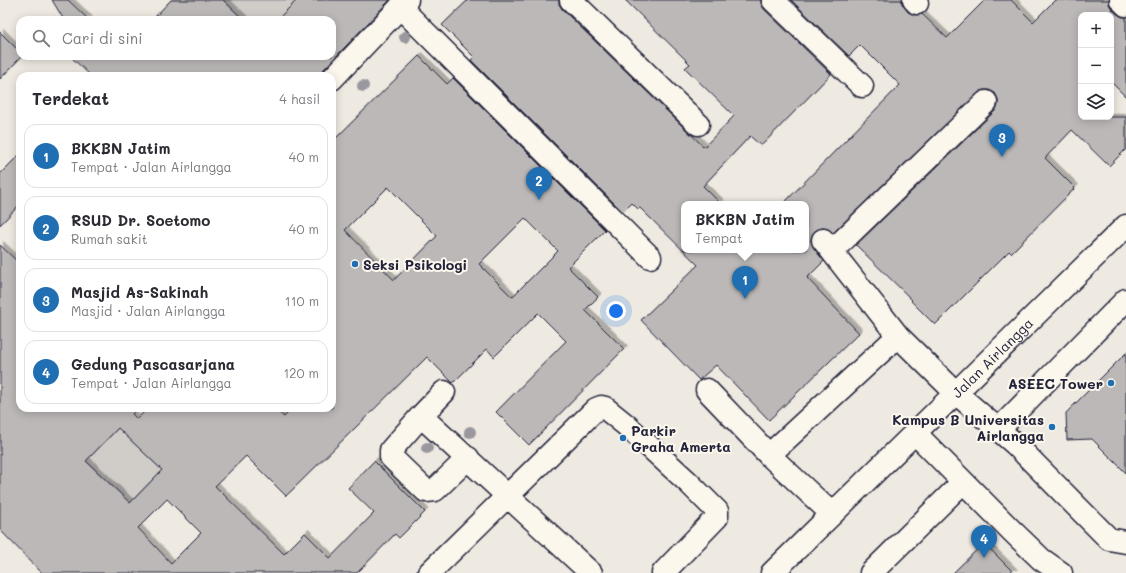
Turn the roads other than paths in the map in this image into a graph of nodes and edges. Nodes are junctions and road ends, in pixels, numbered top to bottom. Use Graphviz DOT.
graph roads {
  1 [pos="571,0"];
  2 [pos="773,0"];
  3 [pos="1120,0"];
  4 [pos="404,3"];
  5 [pos="1126,5"];
  6 [pos="336,75"];
  7 [pos="862,86"];
  8 [pos="986,102"];
  9 [pos="698,124"];
  10 [pos="1126,226"];
  11 [pos="650,257"];
  12 [pos="1126,300"];
  13 [pos="898,336"];
  14 [pos="707,390"];
  15 [pos="444,392"];
  16 [pos="956,393"];
  17 [pos="421,416"];
  18 [pos="998,430"];
  19 [pos="913,435"];
  20 [pos="769,455"];
  21 [pos="468,458"];
  22 [pos="961,484"];
  23 [pos="508,495"];
  24 [pos="832,514"];
  25 [pos="1126,542"];
  26 [pos="429,573"];
  27 [pos="591,573"];
  28 [pos="663,573"];
  29 [pos="772,573"];
  30 [pos="871,573"];
  31 [pos="1056,573"];
  32 [pos="1061,573"];
  1 -- 9 [label="main road"];
  2 -- 7 [label="main road"];
  3 -- 5 [label="main road"];
  4 -- 6 [label="main road"];
  4 -- 11 [label="main road"];
  8 -- 13 [label="main road"];
  10 -- 16 [label="main road, Jalan Airlangga"];
  12 -- 18 [label="main road"];
  13 -- 16 [label="main road"];
  13 -- 20 [label="main road"];
  14 -- 20 [label="main road"];
  15 -- 17 [label="main road"];
  16 -- 18 [label="main road"];
  16 -- 19 [label="main road, Jalan Airlangga"];
  17 -- 21 [label="main road"];
  17 -- 21 [label="main road"];
  18 -- 25 [label="main road"];
  19 -- 22 [label="main road"];
  19 -- 24 [label="main road, Jalan Airlangga"];
  19 -- 32 [label="main road"];
  20 -- 24 [label="main road"];
  21 -- 23 [label="main road"];
  22 -- 30 [label="main road"];
  22 -- 31 [label="main road"];
  23 -- 26 [label="main road"];
  23 -- 27 [label="main road"];
  23 -- 28 [label="main road"];
  24 -- 29 [label="main road, Jalan Airlangga"];
}
